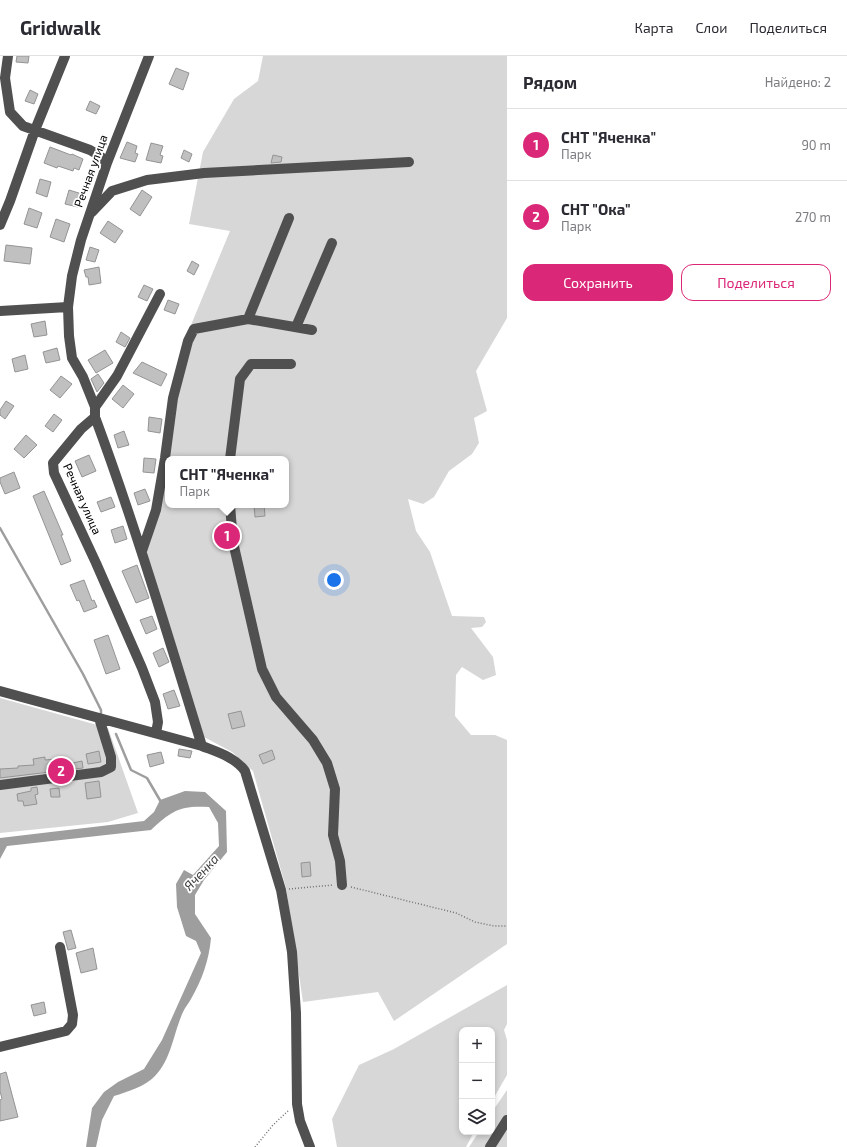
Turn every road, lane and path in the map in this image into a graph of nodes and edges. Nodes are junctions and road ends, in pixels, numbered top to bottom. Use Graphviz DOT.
graph roads {
  1 [pos="8,56"];
  2 [pos="65,56"];
  3 [pos="149,56"];
  4 [pos="35,130"];
  5 [pos="107,162"];
  6 [pos="409,162"];
  7 [pos="89,215"];
  8 [pos="289,218"];
  9 [pos="0,225"];
  10 [pos="332,243"];
  11 [pos="160,294"];
  12 [pos="68,307"];
  13 [pos="0,311"];
  14 [pos="248,319"];
  15 [pos="296,327"];
  16 [pos="312,330"];
  17 [pos="291,364"];
  18 [pos="95,412"];
  19 [pos="166,456"];
  20 [pos="230,456"];
  21 [pos="165,464"];
  22 [pos="230,508"];
  23 [pos="142,551"];
  24 [pos="0,691"];
  25 [pos="99,718"];
  26 [pos="156,733"];
  27 [pos="202,746"];
  28 [pos="0,785"];
  29 [pos="342,885"];
  30 [pos="282,890"];
  31 [pos="507,926"];
  32 [pos="60,947"];
  33 [pos="0,1047"];
  34 [pos="297,1104"];
  35 [pos="507,1120"];
  36 [pos="255,1147"];
  37 [pos="310,1147"];
  38 [pos="490,1147"];
  1 -- 4 [label="street"];
  2 -- 4 [label="street"];
  3 -- 5 [label="street, Речная улица"];
  4 -- 5 [label="street"];
  4 -- 9 [label="street"];
  5 -- 7 [label="street, Речная улица"];
  6 -- 7 [label="street"];
  7 -- 12 [label="street, Речная улица"];
  8 -- 14 [label="street"];
  10 -- 15 [label="street"];
  11 -- 18 [label="street"];
  12 -- 13 [label="street"];
  12 -- 18 [label="street, Речная улица"];
  14 -- 15 [label="street"];
  14 -- 19 [label="street"];
  15 -- 16 [label="street"];
  17 -- 20 [label="street"];
  18 -- 23 [label="street"];
  18 -- 26 [label="street, Речная улица"];
  21 -- 23 [label="street"];
  22 -- 29 [label="street"];
  23 -- 27 [label="street"];
  24 -- 25 [label="street"];
  25 -- 26 [label="street"];
  25 -- 28 [label="street"];
  26 -- 27 [label="street"];
  27 -- 30 [label="street"];
  29 -- 30 [label="path"];
  29 -- 31 [label="path"];
  30 -- 34 [label="street"];
  32 -- 33 [label="street"];
  34 -- 36 [label="path"];
  34 -- 37 [label="street"];
  35 -- 38 [label="street"];
}
